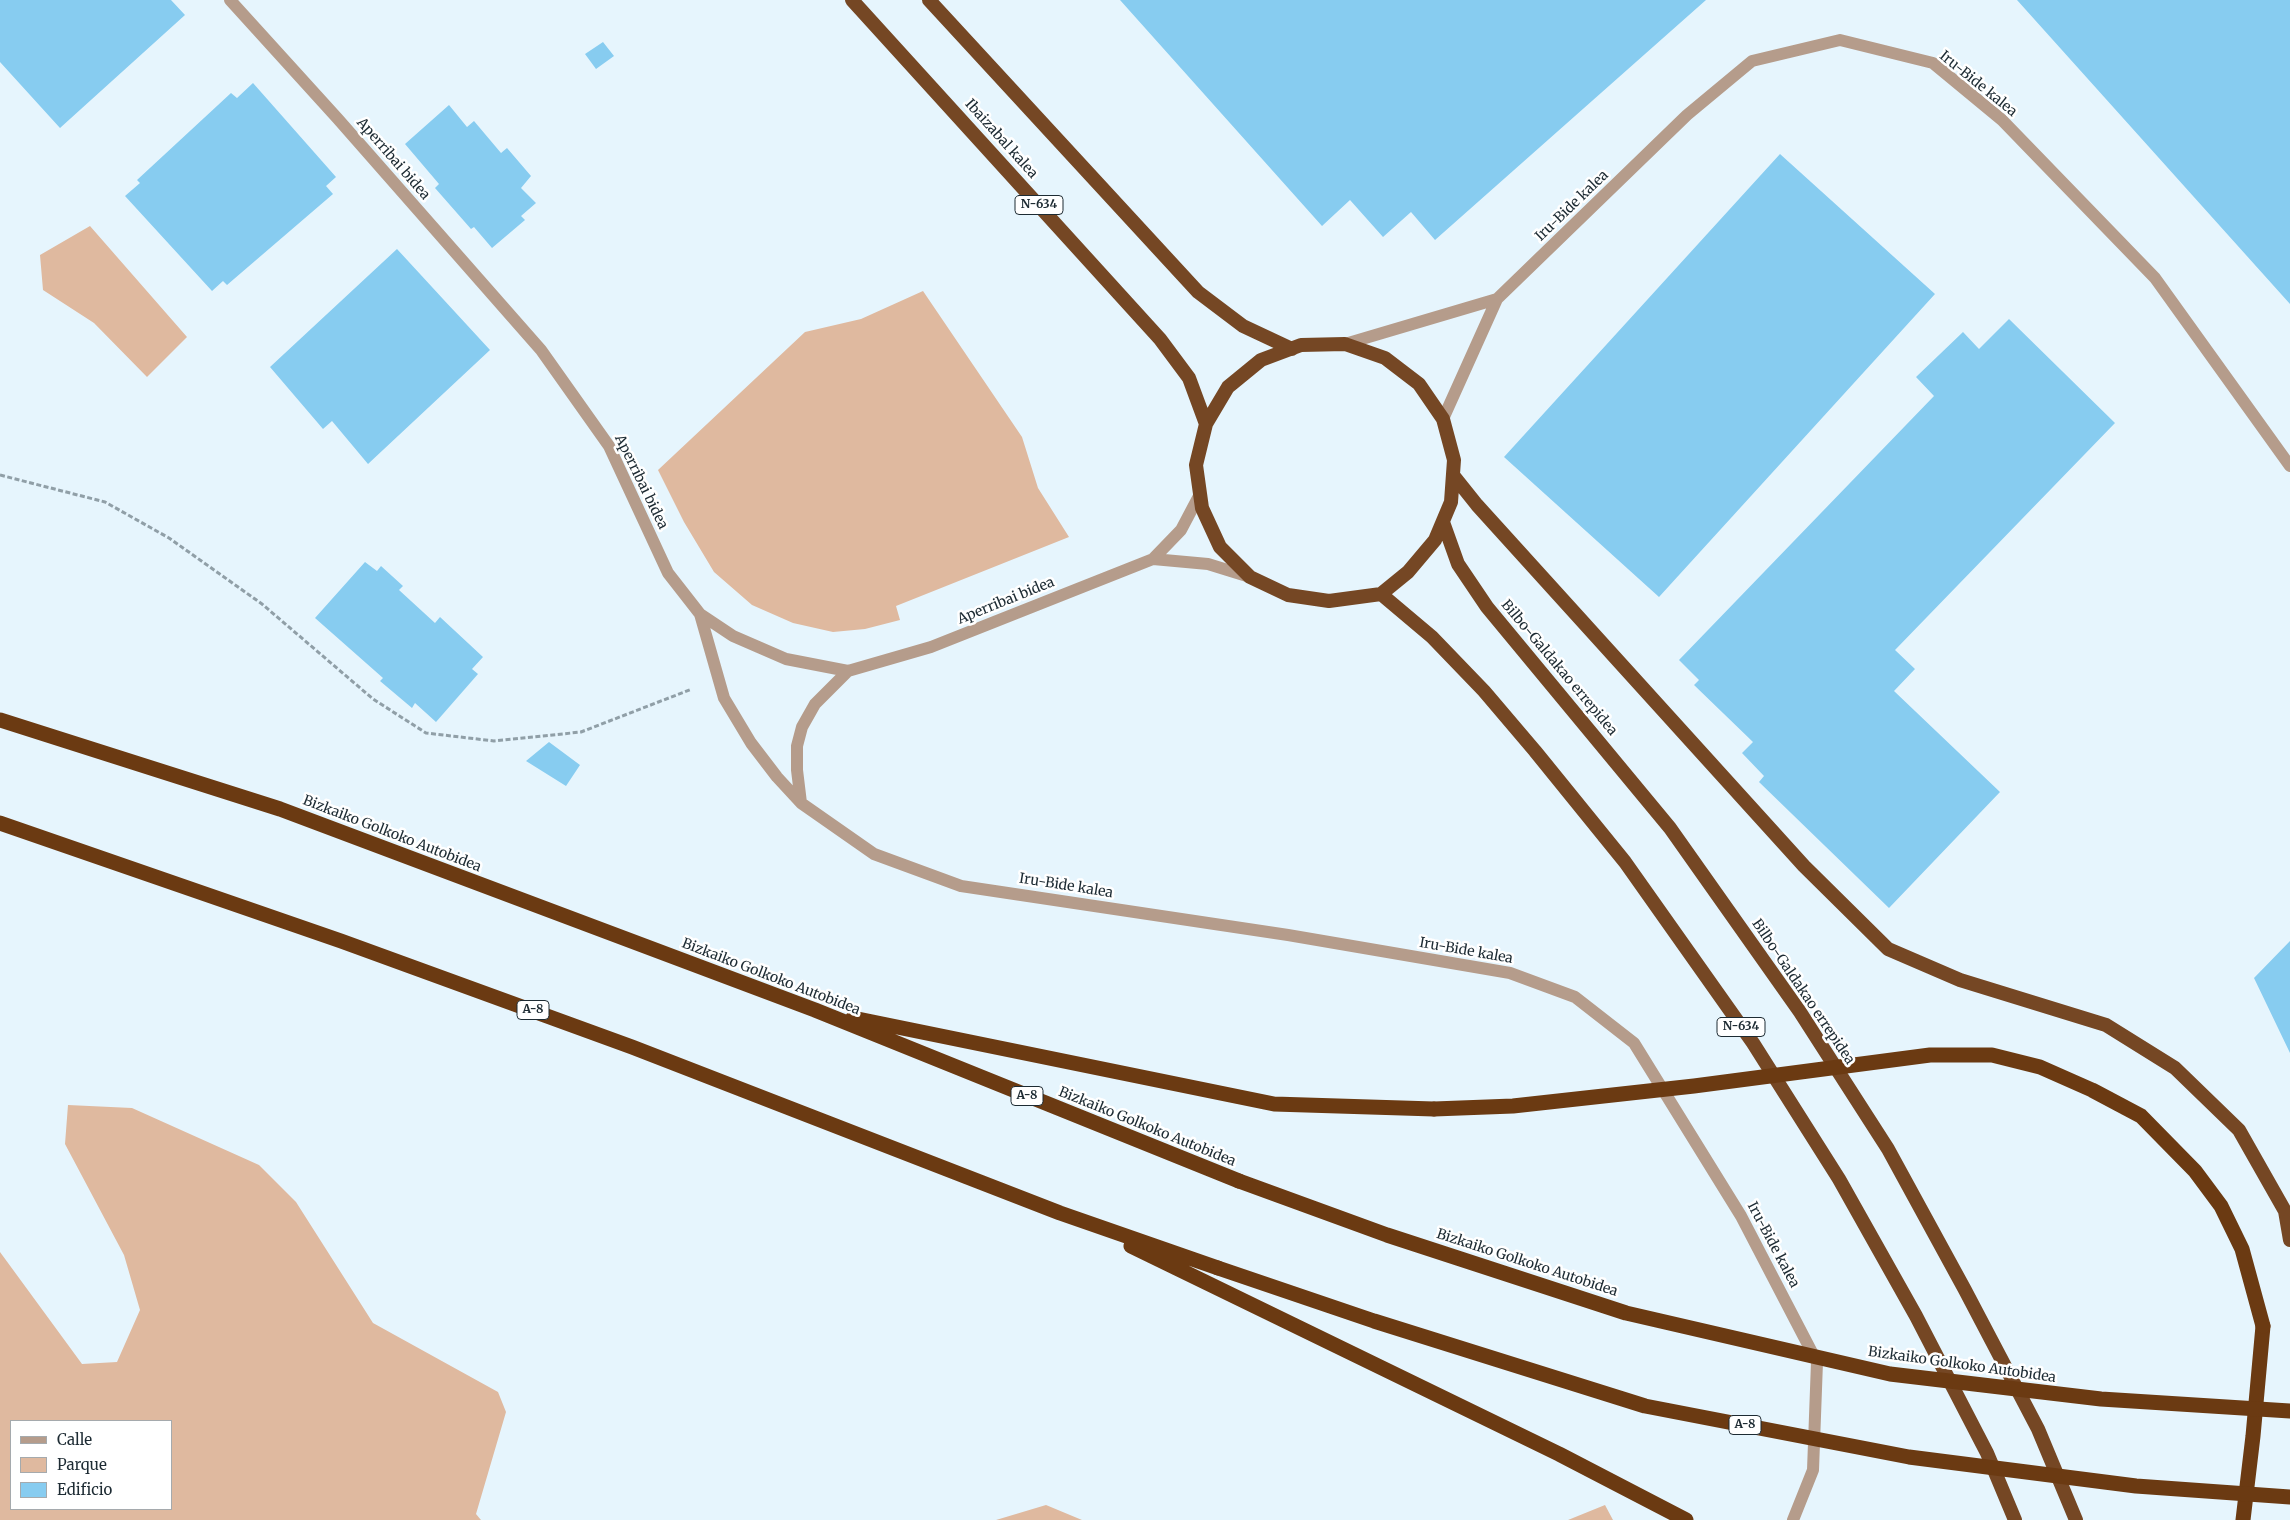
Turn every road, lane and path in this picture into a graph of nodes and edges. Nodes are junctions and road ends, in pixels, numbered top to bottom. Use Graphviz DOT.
graph roads {
  1 [pos="230,0"];
  2 [pos="852,0"];
  3 [pos="929,0"];
  4 [pos="1497,298"];
  5 [pos="1345,344"];
  6 [pos="1292,349"];
  7 [pos="1443,419"];
  8 [pos="1206,424"];
  9 [pos="2290,466"];
  10 [pos="0,475"];
  11 [pos="1453,475"];
  12 [pos="1200,494"];
  13 [pos="1443,522"];
  14 [pos="1153,559"];
  15 [pos="1250,576"];
  16 [pos="1381,594"];
  17 [pos="700,614"];
  18 [pos="848,671"];
  19 [pos="718,679"];
  20 [pos="0,720"];
  21 [pos="801,803"];
  22 [pos="0,823"];
  23 [pos="815,1010"];
  24 [pos="1060,1213"];
  25 [pos="2290,1240"];
  26 [pos="2290,1411"];
  27 [pos="2290,1496"];
  28 [pos="1686,1520"];
  29 [pos="1793,1520"];
  30 [pos="2015,1520"];
  31 [pos="2076,1520"];
  32 [pos="2243,1520"];
  1 -- 17 [label="street, Aperribai bidea"];
  2 -- 8 [label="highway, Ibaizabal kalea / N-634"];
  3 -- 6 [label="highway"];
  4 -- 5 [label="street"];
  4 -- 7 [label="street"];
  4 -- 9 [label="street, Iru-Bide kalea"];
  5 -- 6 [label="highway"];
  5 -- 7 [label="highway"];
  6 -- 8 [label="highway"];
  7 -- 11 [label="highway"];
  8 -- 12 [label="highway"];
  10 -- 19 [label="path"];
  11 -- 13 [label="highway"];
  11 -- 25 [label="highway"];
  12 -- 14 [label="street"];
  12 -- 15 [label="highway"];
  13 -- 16 [label="highway"];
  13 -- 31 [label="highway, Bilbo-Galdakao errepidea"];
  14 -- 15 [label="street"];
  14 -- 18 [label="street, Aperribai bidea"];
  15 -- 16 [label="highway"];
  16 -- 30 [label="highway, N-634"];
  17 -- 18 [label="street, Aperribai bidea"];
  17 -- 19 [label="street, Iru-Bide kalea"];
  18 -- 21 [label="street"];
  19 -- 21 [label="street, Iru-Bide kalea"];
  20 -- 23 [label="highway, Bizkaiko Golkoko Autobidea / A-8"];
  21 -- 29 [label="street, Iru-Bide kalea"];
  22 -- 24 [label="highway, A-8"];
  23 -- 26 [label="highway, Bizkaiko Golkoko Autobidea / A-8, bridge"];
  23 -- 32 [label="highway, bridge"];
  24 -- 27 [label="highway, A-8, bridge"];
  24 -- 28 [label="highway"];
}
